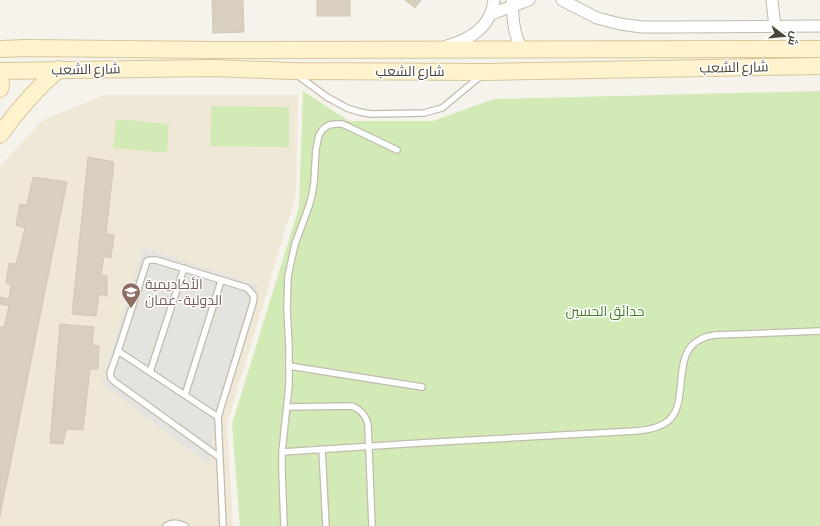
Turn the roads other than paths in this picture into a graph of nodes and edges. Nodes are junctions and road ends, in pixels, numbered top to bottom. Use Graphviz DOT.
graph roads {
  1 [pos="494,0"];
  2 [pos="529,0"];
  3 [pos="562,0"];
  4 [pos="772,0"];
  5 [pos="512,3"];
  6 [pos="491,14"];
  7 [pos="820,26"];
  8 [pos="774,27"];
  9 [pos="27,48"];
  10 [pos="642,48"];
  11 [pos="0,49"];
  12 [pos="439,49"];
  13 [pos="522,49"];
  14 [pos="820,49"];
  15 [pos="214,50"];
  16 [pos="0,66"];
  17 [pos="820,66"];
  18 [pos="213,68"];
  19 [pos="641,68"];
  20 [pos="59,69"];
  21 [pos="0,71"];
  22 [pos="292,71"];
  23 [pos="486,72"];
  24 [pos="0,79"];
  25 [pos="0,88"];
  26 [pos="0,134"];
  27 [pos="397,150"];
  28 [pos="184,268"];
  29 [pos="221,281"];
  30 [pos="820,331"];
  31 [pos="118,351"];
  32 [pos="289,366"];
  33 [pos="150,372"];
  34 [pos="422,387"];
  35 [pos="184,395"];
  36 [pos="287,407"];
  37 [pos="218,417"];
  38 [pos="369,446"];
  39 [pos="322,449"];
  40 [pos="282,452"];
  41 [pos="219,457"];
  42 [pos="166,526"];
  43 [pos="185,526"];
  44 [pos="223,526"];
  45 [pos="284,526"];
  46 [pos="326,526"];
  47 [pos="372,526"];
  1 -- 6 [label="street"];
  2 -- 5 [label="street"];
  3 -- 8 [label="street"];
  4 -- 8 [label="street"];
  5 -- 6 [label="street"];
  5 -- 13 [label="street"];
  6 -- 12 [label="street"];
  7 -- 8 [label="street"];
  9 -- 11 [label="main road, شارع الشعب"];
  9 -- 15 [label="main road, شارع الشعب"];
  9 -- 16 [label="main road"];
  10 -- 13 [label="main road, شارع الشعب"];
  10 -- 14 [label="main road, شارع الشعب"];
  10 -- 19 [label="main road"];
  12 -- 13 [label="main road, شارع الشعب"];
  12 -- 15 [label="main road, شارع الشعب"];
  15 -- 18 [label="main road"];
  17 -- 19 [label="main road, شارع الشعب"];
  18 -- 20 [label="main road, شارع الشعب"];
  18 -- 22 [label="main road, شارع الشعب"];
  19 -- 23 [label="main road, شارع الشعب"];
  20 -- 21 [label="main road, شارع الشعب"];
  20 -- 26 [label="main road"];
  22 -- 23 [label="main road, شارع الشعب"];
  22 -- 23 [label="lane"];
  24 -- 25 [label="main road"];
  27 -- 32 [label="lane"];
  28 -- 29 [label="lane"];
  28 -- 31 [label="lane"];
  28 -- 33 [label="lane"];
  29 -- 35 [label="lane"];
  29 -- 37 [label="lane"];
  30 -- 38 [label="lane"];
  31 -- 33 [label="lane"];
  31 -- 41 [label="lane"];
  32 -- 34 [label="lane"];
  32 -- 36 [label="lane"];
  33 -- 35 [label="lane"];
  35 -- 37 [label="lane"];
  36 -- 38 [label="lane"];
  36 -- 40 [label="lane"];
  37 -- 41 [label="lane"];
  38 -- 39 [label="lane"];
  38 -- 47 [label="lane"];
  39 -- 40 [label="lane"];
  39 -- 46 [label="lane"];
  40 -- 45 [label="lane"];
  41 -- 44 [label="lane"];
  42 -- 43 [label="lane"];
}
